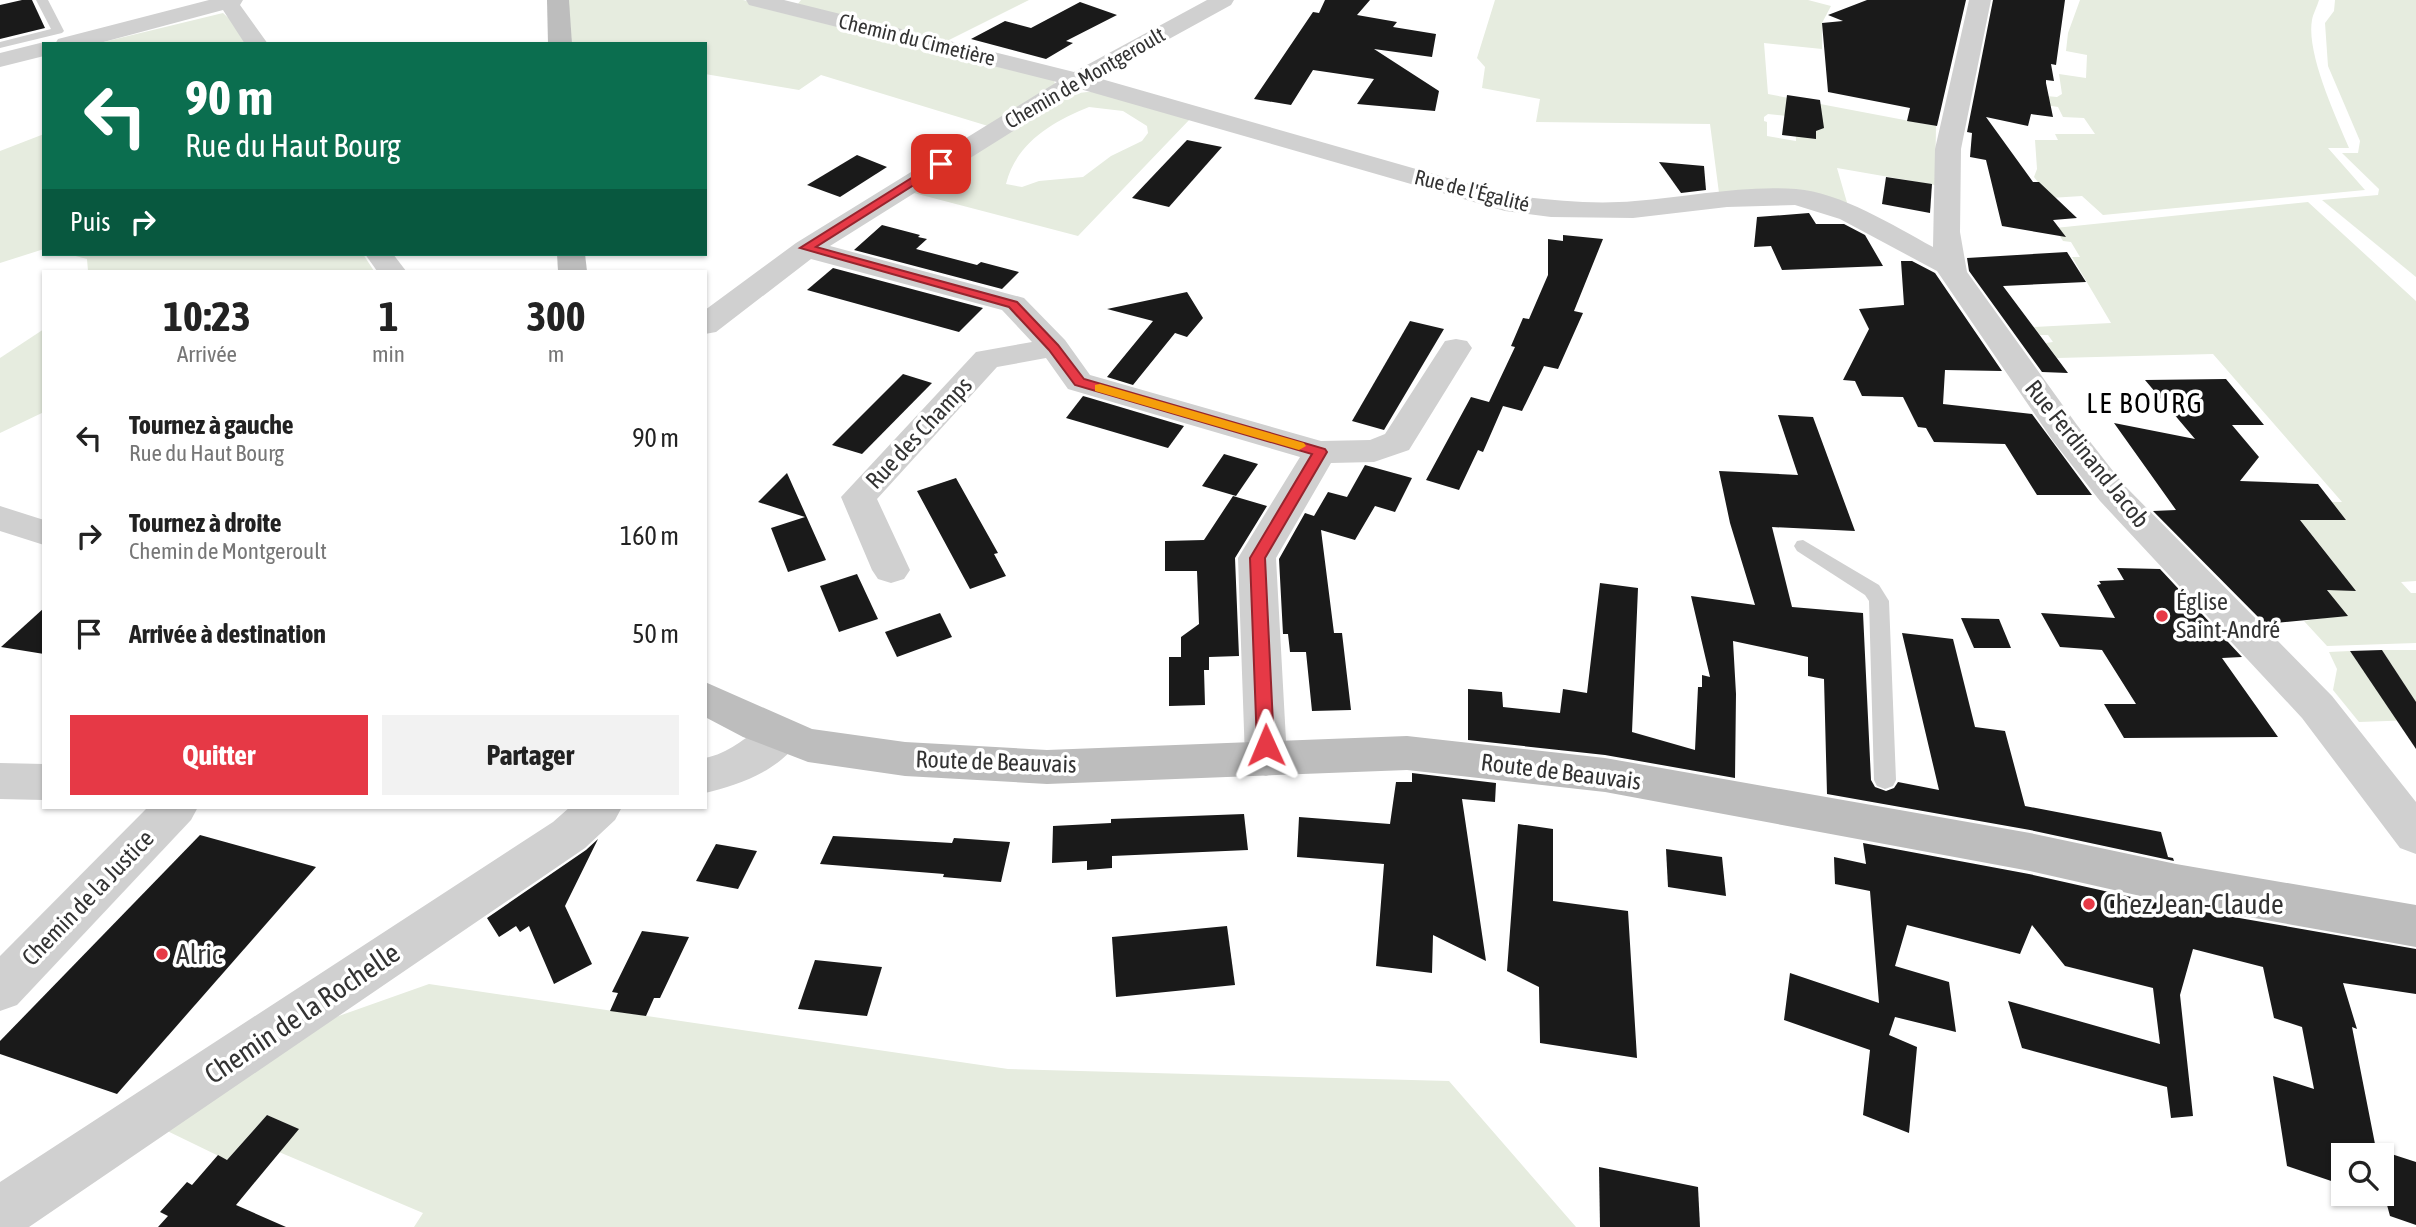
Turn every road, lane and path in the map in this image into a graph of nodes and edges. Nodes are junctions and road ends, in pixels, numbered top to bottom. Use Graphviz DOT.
graph roads {
  1 [pos="42,0"];
  2 [pos="546,0"];
  3 [pos="558,0"];
  4 [pos="1223,0"];
  5 [pos="1980,0"];
  6 [pos="776,2"];
  7 [pos="233,5"];
  8 [pos="74,42"];
  9 [pos="256,42"];
  10 [pos="547,42"];
  11 [pos="560,42"];
  12 [pos="0,45"];
  13 [pos="42,50"];
  14 [pos="0,60"];
  15 [pos="1077,80"];
  16 [pos="806,248"];
  17 [pos="1948,265"];
  18 [pos="707,322"];
  19 [pos="1054,347"];
  20 [pos="1456,348"];
  21 [pos="1320,452"];
  22 [pos="0,518"];
  23 [pos="42,532"];
  24 [pos="1803,545"];
  25 [pos="891,570"];
  26 [pos="707,699"];
  27 [pos="781,735"];
  28 [pos="1266,760"];
  29 [pos="707,776"];
  30 [pos="1885,779"];
  31 [pos="0,780"];
  32 [pos="42,782"];
  33 [pos="174,809"];
  34 [pos="598,809"];
  35 [pos="2416,835"];
  36 [pos="2401,930"];
  37 [pos="0,989"];
  38 [pos="0,1214"];
  1 -- 12 [label="lane"];
  2 -- 10 [label="main road"];
  3 -- 11 [label="main road"];
  4 -- 15 [label="street, Chemin de Montgeroult"];
  5 -- 17 [label="street, Rue Ferdinand Jacob"];
  6 -- 15 [label="street, Chemin du Cimetière"];
  7 -- 8 [label="street"];
  7 -- 9 [label="street"];
  13 -- 14 [label="street"];
  15 -- 16 [label="street, Chemin de Montgeroult"];
  15 -- 17 [label="street, Rue de l'Égalité"];
  16 -- 18 [label="street, Chemin de Montgeroult"];
  16 -- 19 [label="street"];
  17 -- 35 [label="street, Rue Ferdinand Jacob"];
  19 -- 21 [label="street"];
  19 -- 25 [label="street, Rue des Champs"];
  20 -- 21 [label="street"];
  21 -- 28 [label="street"];
  22 -- 23 [label="street"];
  24 -- 30 [label="lane"];
  26 -- 27 [label="main road, Route de Beauvais"];
  27 -- 28 [label="main road, Route de Beauvais"];
  27 -- 29 [label="street"];
  28 -- 36 [label="main road, Route de Beauvais"];
  31 -- 32 [label="street"];
  33 -- 37 [label="street, Chemin de la Justice"];
  34 -- 38 [label="street, Chemin de la Rochelle"];
}
